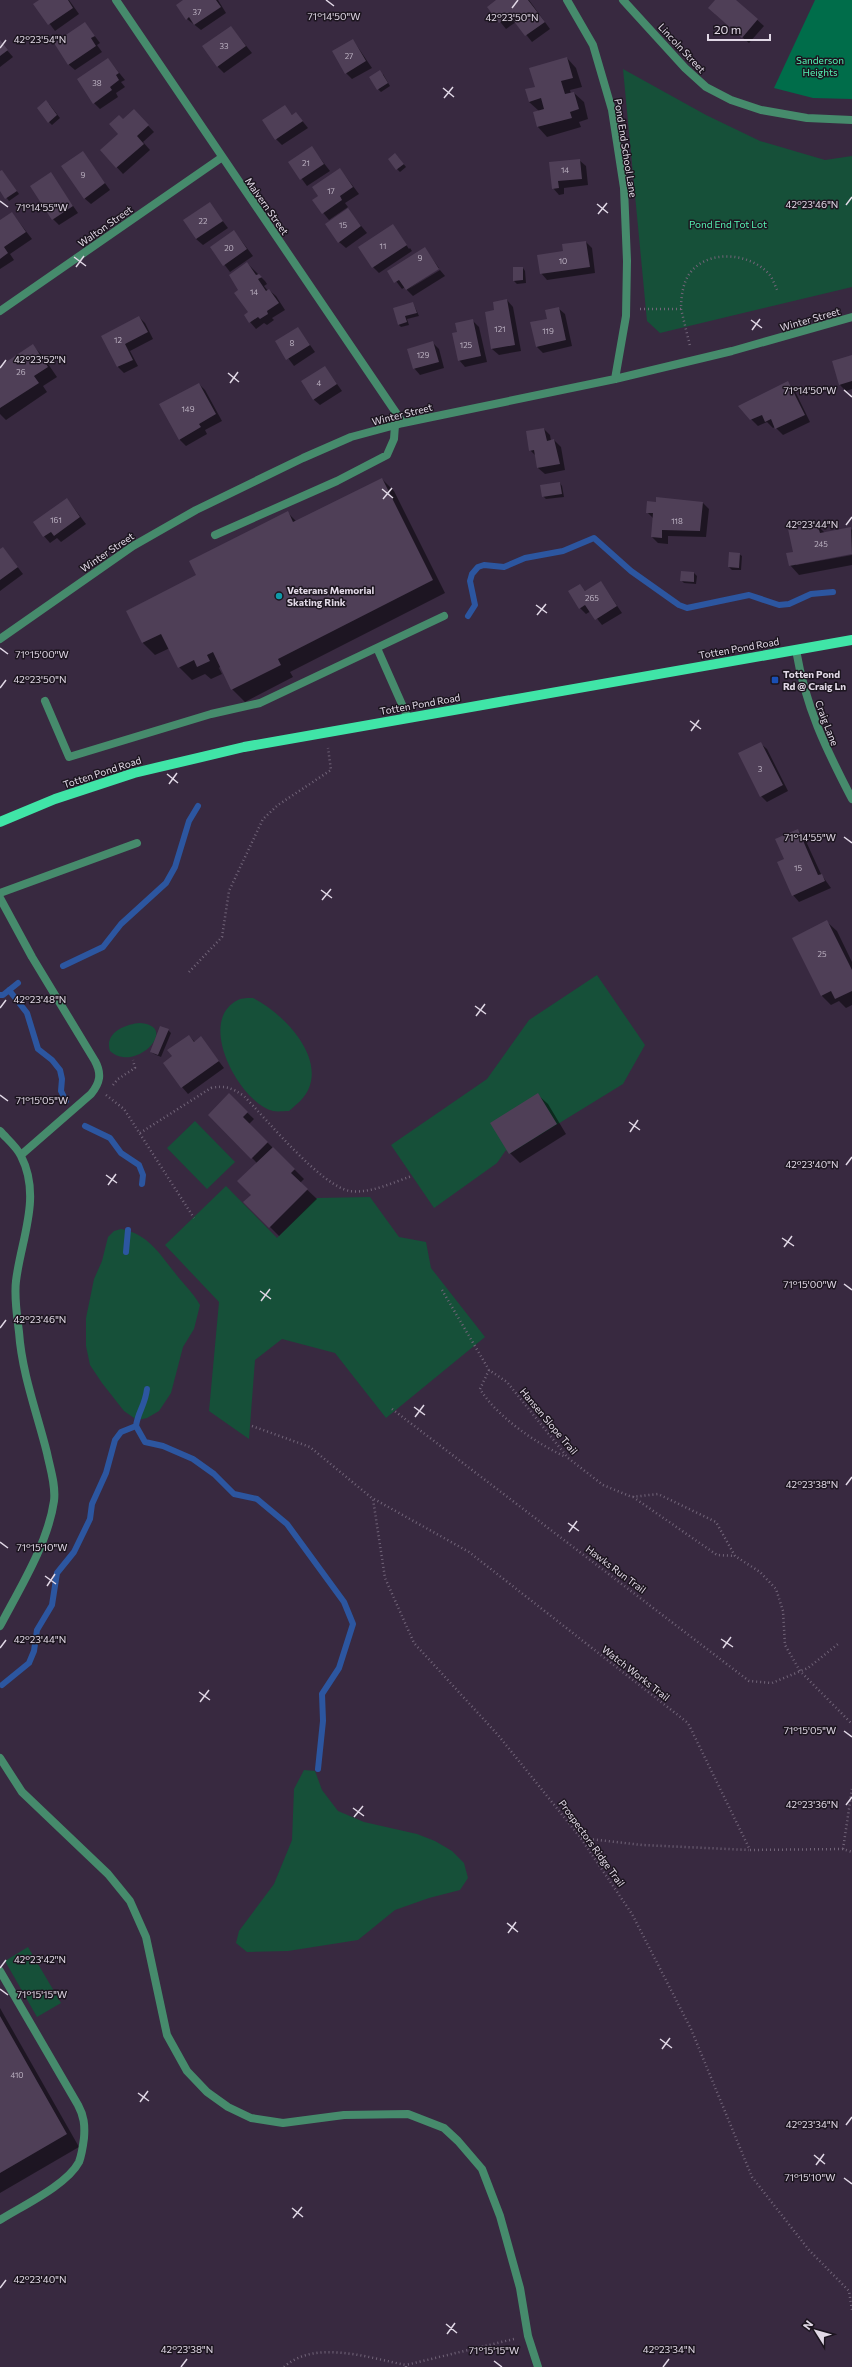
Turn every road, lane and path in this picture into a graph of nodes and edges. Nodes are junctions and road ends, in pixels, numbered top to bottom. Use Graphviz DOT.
graph roads {
  1 [pos="116,0"];
  2 [pos="567,0"];
  3 [pos="623,0"];
  4 [pos="852,120"];
  5 [pos="222,158"];
  6 [pos="778,292"];
  7 [pos="681,308"];
  8 [pos="626,310"];
  9 [pos="0,311"];
  10 [pos="852,317"];
  11 [pos="694,360"];
  12 [pos="615,379"];
  13 [pos="399,424"];
  14 [pos="215,535"];
  15 [pos="444,616"];
  16 [pos="0,639"];
  17 [pos="852,640"];
  18 [pos="377,648"];
  19 [pos="796,650"];
  20 [pos="44,701"];
  21 [pos="408,718"];
  22 [pos="326,732"];
  23 [pos="852,798"];
  24 [pos="0,822"];
  25 [pos="137,843"];
  26 [pos="0,893"];
  27 [pos="0,898"];
  28 [pos="189,972"];
  29 [pos="133,1060"];
  30 [pos="0,1131"];
  31 [pos="140,1133"];
  32 [pos="21,1155"];
  33 [pos="412,1176"];
  34 [pos="194,1218"];
  35 [pos="442,1290"];
  36 [pos="489,1370"];
  37 [pos="392,1409"];
  38 [pos="252,1426"];
  39 [pos="568,1458"];
  40 [pos="632,1497"];
  41 [pos="373,1499"];
  42 [pos="735,1556"];
  43 [pos="0,1626"];
  44 [pos="838,1644"];
  45 [pos="800,1671"];
  46 [pos="852,1724"];
  47 [pos="0,1758"];
  48 [pos="852,1789"];
  49 [pos="580,1837"];
  50 [pos="843,1849"];
  51 [pos="750,1850"];
  52 [pos="852,1852"];
  53 [pos="0,1971"];
  54 [pos="0,2220"];
  55 [pos="852,2310"];
  56 [pos="528,2336"];
  57 [pos="406,2366"];
  58 [pos="284,2367"];
  59 [pos="538,2367"];
  1 -- 5 [label="street, Malvern Street"];
  2 -- 8 [label="street, Pond End School Lane"];
  3 -- 4 [label="street, Lincoln Street"];
  5 -- 9 [label="street, Walton Street"];
  5 -- 13 [label="street, Malvern Street"];
  6 -- 7 [label="path"];
  7 -- 8 [label="path"];
  7 -- 11 [label="path"];
  8 -- 12 [label="street, Pond End School Lane"];
  10 -- 11 [label="street, Winter Street"];
  11 -- 12 [label="street, Winter Street"];
  12 -- 13 [label="street, Winter Street"];
  13 -- 14 [label="street"];
  13 -- 16 [label="street, Winter Street"];
  15 -- 18 [label="street"];
  17 -- 19 [label="main road, Totten Pond Road"];
  18 -- 20 [label="street"];
  18 -- 21 [label="street"];
  19 -- 21 [label="main road, Totten Pond Road"];
  19 -- 23 [label="street, Craig Lane"];
  21 -- 22 [label="main road, Totten Pond Road"];
  22 -- 24 [label="main road, Totten Pond Road"];
  22 -- 28 [label="path"];
  25 -- 26 [label="street"];
  27 -- 32 [label="street"];
  29 -- 31 [label="path"];
  30 -- 32 [label="street"];
  31 -- 33 [label="path"];
  31 -- 34 [label="path"];
  32 -- 43 [label="street"];
  35 -- 36 [label="path, Hansen Slope Trail"];
  36 -- 39 [label="path, Hansen Slope Trail"];
  36 -- 39 [label="path"];
  37 -- 45 [label="path, Hawks Run Trail"];
  38 -- 41 [label="path"];
  39 -- 40 [label="path, Hansen Slope Trail"];
  40 -- 42 [label="path"];
  40 -- 42 [label="path, Hansen Slope Trail"];
  41 -- 49 [label="path, Prospectors Ridge Trail"];
  41 -- 51 [label="path, Watch Works Trail"];
  42 -- 45 [label="path, Hansen Slope Trail"];
  44 -- 45 [label="path, Hawks Run Trail"];
  45 -- 46 [label="path, Hansen Slope Trail"];
  47 -- 56 [label="street"];
  48 -- 50 [label="path"];
  49 -- 51 [label="path"];
  49 -- 55 [label="path, Prospectors Ridge Trail"];
  50 -- 51 [label="path"];
  50 -- 52 [label="path"];
  53 -- 54 [label="street"];
  56 -- 57 [label="path"];
  56 -- 59 [label="street"];
  57 -- 58 [label="path"];
}
